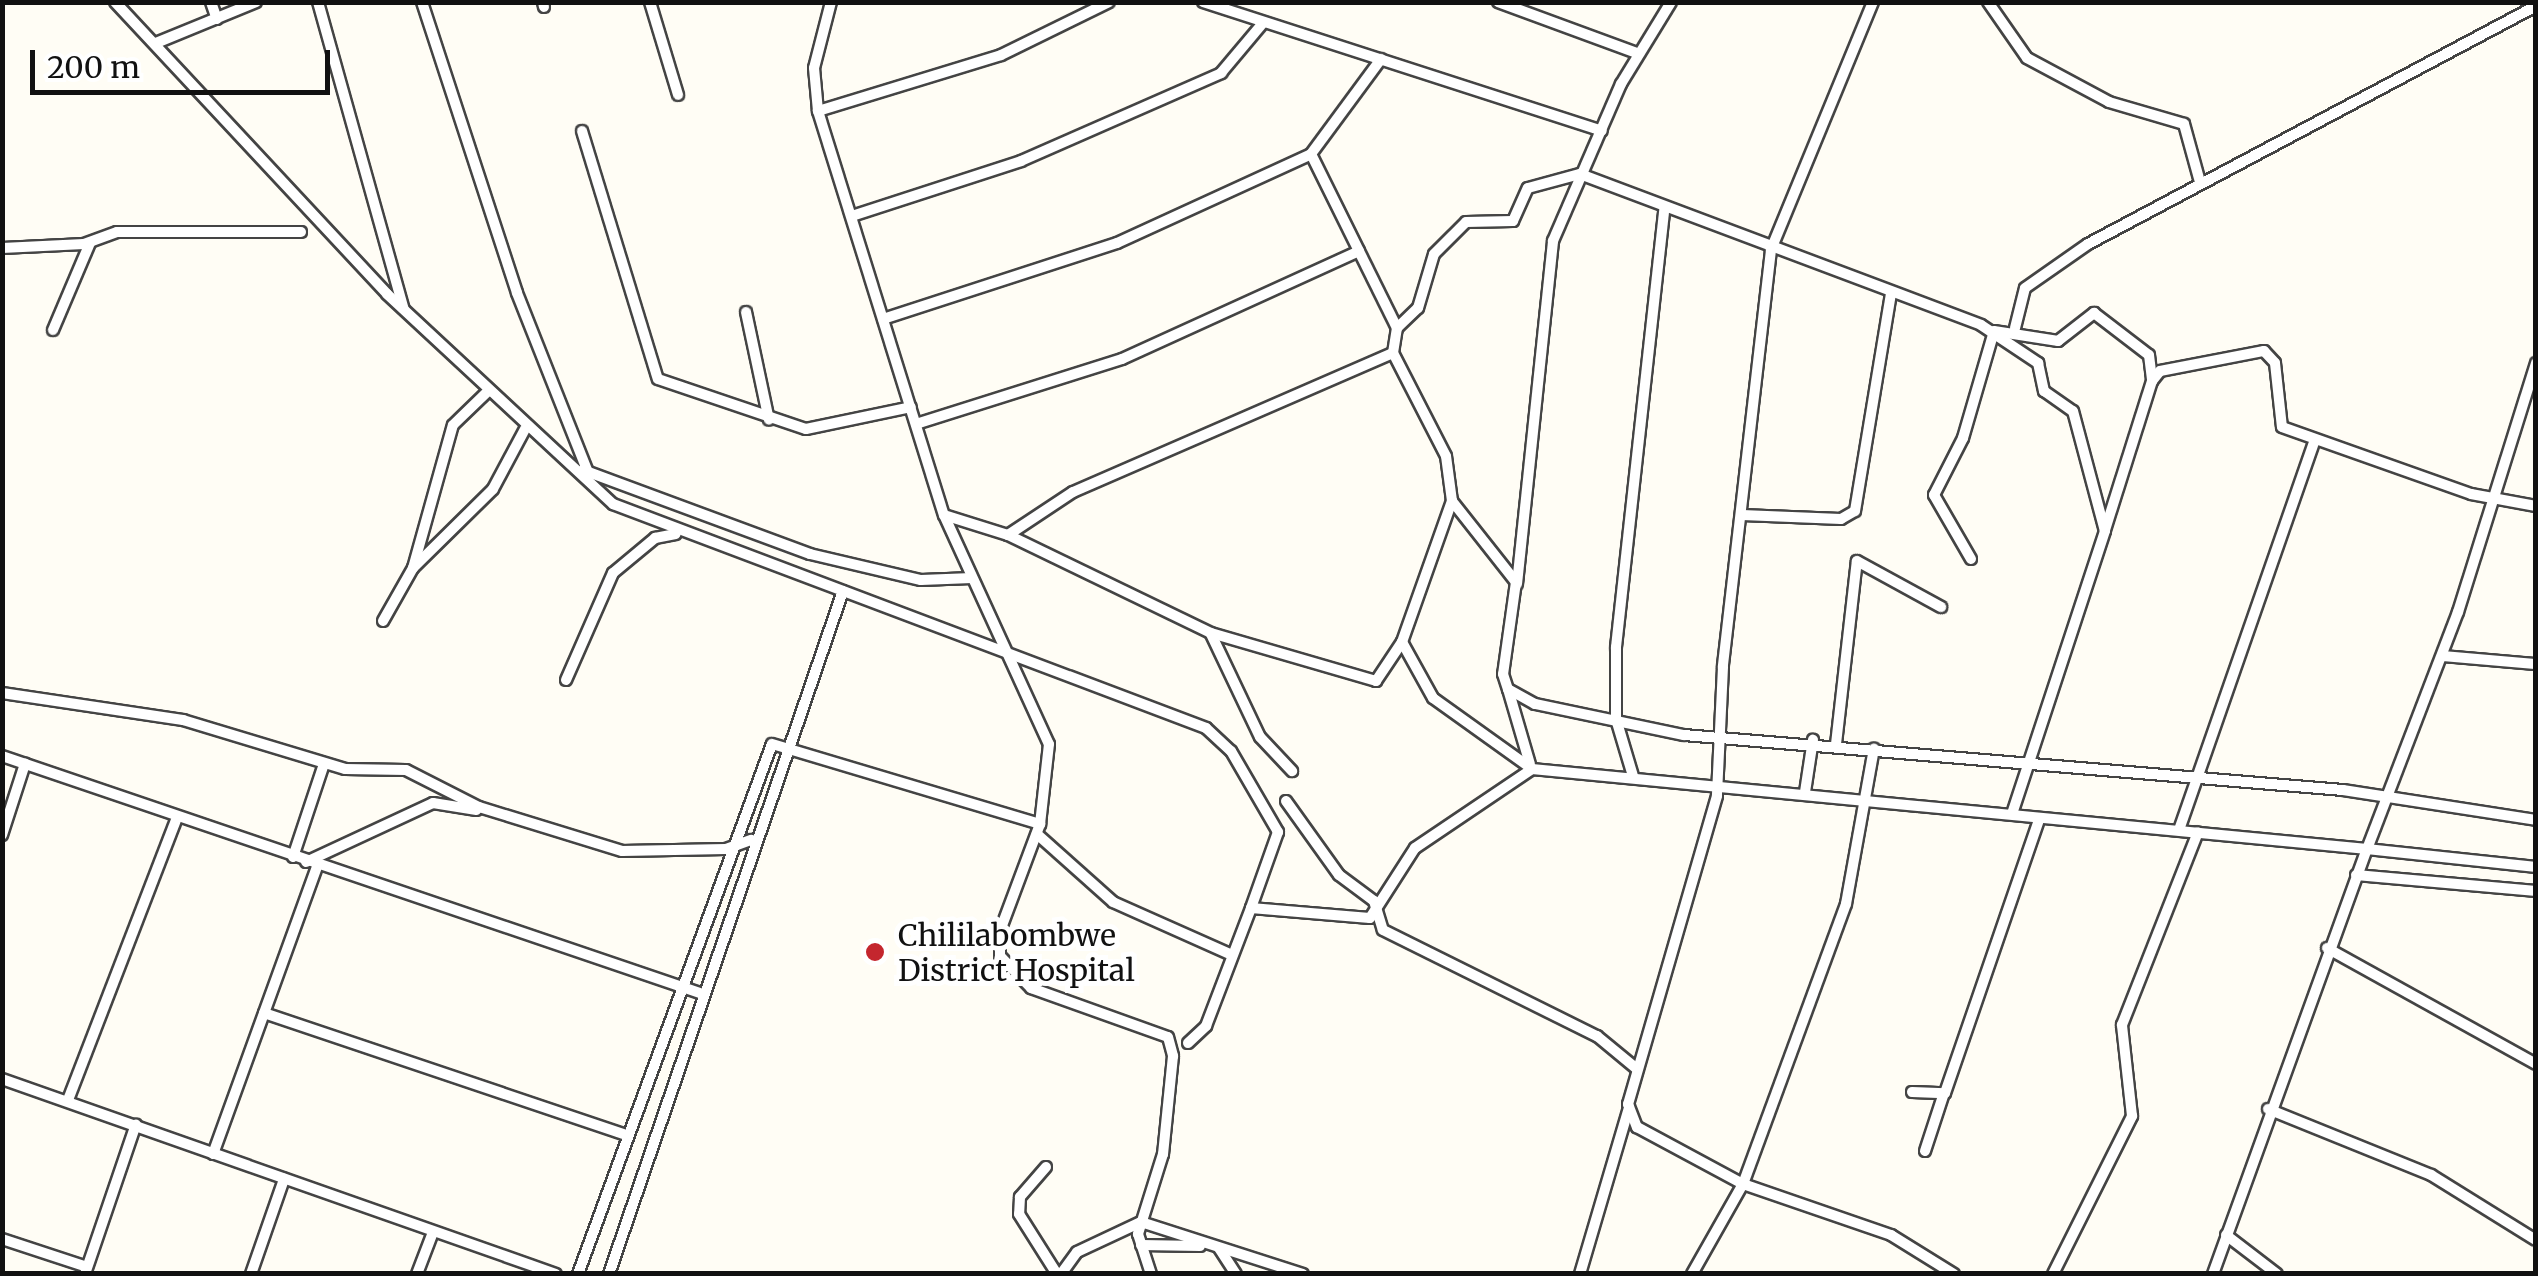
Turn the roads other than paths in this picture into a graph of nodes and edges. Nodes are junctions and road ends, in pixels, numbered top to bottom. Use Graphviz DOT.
graph roads {
  1 [pos="115,2"];
  2 [pos="211,2"];
  3 [pos="256,2"];
  4 [pos="318,2"];
  5 [pos="422,2"];
  6 [pos="650,2"];
  7 [pos="831,2"];
  8 [pos="1108,2"];
  9 [pos="1203,2"];
  10 [pos="1498,2"];
  11 [pos="1671,2"];
  12 [pos="1873,2"];
  13 [pos="1988,2"];
  14 [pos="2536,6"];
  15 [pos="218,19"];
  16 [pos="1263,23"];
  17 [pos="156,43"];
  18 [pos="1639,54"];
  19 [pos="1382,58"];
  20 [pos="678,95"];
  21 [pos="818,111"];
  22 [pos="582,131"];
  23 [pos="1602,131"];
  24 [pos="1312,154"];
  25 [pos="1580,174"];
  26 [pos="2200,182"];
  27 [pos="1664,210"];
  28 [pos="852,216"];
  29 [pos="300,232"];
  30 [pos="91,242"];
  31 [pos="2,248"];
  32 [pos="1771,250"];
  33 [pos="1358,251"];
  34 [pos="1891,293"];
  35 [pos="404,310"];
  36 [pos="746,312"];
  37 [pos="883,319"];
  38 [pos="1397,328"];
  39 [pos="2015,328"];
  40 [pos="53,330"];
  41 [pos="1994,330"];
  42 [pos="1393,353"];
  43 [pos="2536,362"];
  44 [pos="2152,381"];
  45 [pos="487,392"];
  46 [pos="911,406"];
  47 [pos="769,420"];
  48 [pos="916,424"];
  49 [pos="525,429"];
  50 [pos="2315,440"];
  51 [pos="564,461"];
  52 [pos="588,472"];
  53 [pos="2492,500"];
  54 [pos="1452,501"];
  55 [pos="2536,506"];
  56 [pos="944,515"];
  57 [pos="1742,515"];
  58 [pos="2105,531"];
  59 [pos="678,533"];
  60 [pos="1008,536"];
  61 [pos="1971,559"];
  62 [pos="413,568"];
  63 [pos="972,578"];
  64 [pos="1516,588"];
  65 [pos="843,591"];
  66 [pos="1940,607"];
  67 [pos="383,621"];
  68 [pos="1210,633"];
  69 [pos="1402,642"];
  70 [pos="1007,648"];
  71 [pos="2442,656"];
  72 [pos="2536,664"];
  73 [pos="566,680"];
  74 [pos="1508,689"];
  75 [pos="2,694"];
  76 [pos="1616,719"];
  77 [pos="1720,732"];
  78 [pos="1814,740"];
  79 [pos="788,742"];
  80 [pos="1836,744"];
  81 [pos="1874,748"];
  82 [pos="2,756"];
  83 [pos="2023,762"];
  84 [pos="26,764"];
  85 [pos="324,764"];
  86 [pos="1532,769"];
  87 [pos="1292,770"];
  88 [pos="1633,776"];
  89 [pos="1717,782"];
  90 [pos="2192,783"];
  91 [pos="1805,792"];
  92 [pos="2390,797"];
  93 [pos="1870,800"];
  94 [pos="1286,801"];
  95 [pos="495,813"];
  96 [pos="2012,814"];
  97 [pos="177,817"];
  98 [pos="2038,820"];
  99 [pos="2536,820"];
  100 [pos="1039,829"];
  101 [pos="2179,830"];
  102 [pos="2198,832"];
  103 [pos="2,835"];
  104 [pos="751,840"];
  105 [pos="730,849"];
  106 [pos="2367,849"];
  107 [pos="292,857"];
  108 [pos="312,864"];
  109 [pos="2536,867"];
  110 [pos="2356,874"];
  111 [pos="2536,891"];
  112 [pos="1251,908"];
  113 [pos="1376,913"];
  114 [pos="2327,948"];
  115 [pos="1232,955"];
  116 [pos="680,986"];
  117 [pos="700,993"];
  118 [pos="264,1013"];
  119 [pos="1188,1043"];
  120 [pos="2536,1064"];
  121 [pos="1637,1069"];
  122 [pos="2,1078"];
  123 [pos="1912,1092"];
  124 [pos="1943,1096"];
  125 [pos="68,1100"];
  126 [pos="1628,1107"];
  127 [pos="2268,1109"];
  128 [pos="136,1124"];
  129 [pos="627,1135"];
  130 [pos="1926,1151"];
  131 [pos="213,1154"];
  132 [pos="1046,1167"];
  133 [pos="284,1179"];
  134 [pos="1742,1184"];
  135 [pos="1141,1222"];
  136 [pos="433,1232"];
  137 [pos="2226,1235"];
  138 [pos="2,1239"];
  139 [pos="2536,1240"];
  140 [pos="1141,1245"];
  141 [pos="1217,1247"];
  142 [pos="1264,1268"];
  143 [pos="86,1270"];
  144 [pos="252,1274"];
  145 [pos="417,1274"];
  146 [pos="556,1274"];
  147 [pos="578,1274"];
  148 [pos="609,1274"];
  149 [pos="1059,1274"];
  150 [pos="1151,1274"];
  151 [pos="1236,1274"];
  152 [pos="1303,1274"];
  153 [pos="1580,1274"];
  154 [pos="1692,1274"];
  155 [pos="1954,1274"];
  156 [pos="2052,1274"];
  157 [pos="2213,1274"];
  158 [pos="2277,1274"];
  1 -- 17 [label="street"];
  2 -- 15 [label="street"];
  3 -- 15 [label="street"];
  4 -- 35 [label="street"];
  5 -- 52 [label="street"];
  6 -- 20 [label="street"];
  7 -- 21 [label="street"];
  8 -- 21 [label="street"];
  9 -- 16 [label="street"];
  10 -- 18 [label="street"];
  11 -- 18 [label="street"];
  12 -- 32 [label="street"];
  13 -- 26 [label="street"];
  14 -- 26 [label="street"];
  15 -- 17 [label="street"];
  16 -- 19 [label="street"];
  16 -- 28 [label="street"];
  17 -- 35 [label="street"];
  18 -- 23 [label="street"];
  19 -- 23 [label="street"];
  19 -- 24 [label="street"];
  21 -- 28 [label="street"];
  22 -- 47 [label="street"];
  23 -- 25 [label="street"];
  24 -- 33 [label="street"];
  24 -- 37 [label="street"];
  25 -- 27 [label="street"];
  25 -- 38 [label="street"];
  25 -- 64 [label="street"];
  26 -- 39 [label="street"];
  27 -- 32 [label="street"];
  27 -- 76 [label="street"];
  28 -- 37 [label="street"];
  29 -- 30 [label="street"];
  30 -- 31 [label="street"];
  30 -- 40 [label="street"];
  32 -- 34 [label="street"];
  32 -- 57 [label="street"];
  33 -- 38 [label="street"];
  33 -- 48 [label="street"];
  34 -- 41 [label="street"];
  34 -- 57 [label="street"];
  35 -- 45 [label="street"];
  36 -- 47 [label="street"];
  37 -- 46 [label="street"];
  38 -- 42 [label="street"];
  39 -- 41 [label="street"];
  39 -- 44 [label="street"];
  41 -- 58 [label="street"];
  41 -- 61 [label="street"];
  42 -- 54 [label="street"];
  42 -- 60 [label="street"];
  43 -- 53 [label="street"];
  44 -- 50 [label="street"];
  44 -- 58 [label="street"];
  45 -- 49 [label="street"];
  45 -- 62 [label="street"];
  46 -- 47 [label="street"];
  46 -- 48 [label="street"];
  48 -- 56 [label="street"];
  49 -- 51 [label="street"];
  49 -- 62 [label="street"];
  50 -- 53 [label="street"];
  50 -- 90 [label="street"];
  51 -- 52 [label="street"];
  51 -- 59 [label="street"];
  52 -- 63 [label="street"];
  53 -- 55 [label="street"];
  53 -- 71 [label="street"];
  54 -- 64 [label="street"];
  54 -- 69 [label="street"];
  56 -- 60 [label="street"];
  56 -- 63 [label="street"];
  57 -- 77 [label="street"];
  58 -- 83 [label="street"];
  59 -- 65 [label="street"];
  59 -- 73 [label="street"];
  60 -- 68 [label="street"];
  62 -- 67 [label="street"];
  63 -- 70 [label="street"];
  64 -- 74 [label="street"];
  65 -- 70 [label="street"];
  65 -- 79 [label="street"];
  66 -- 80 [label="street"];
  68 -- 69 [label="street"];
  68 -- 87 [label="street"];
  69 -- 86 [label="street"];
  70 -- 100 [label="street"];
  70 -- 112 [label="street"];
  71 -- 72 [label="street"];
  71 -- 92 [label="street"];
  74 -- 76 [label="street"];
  74 -- 86 [label="street"];
  75 -- 85 [label="street"];
  76 -- 77 [label="street"];
  76 -- 88 [label="street"];
  77 -- 78 [label="street"];
  77 -- 89 [label="street"];
  78 -- 80 [label="street"];
  78 -- 91 [label="street"];
  79 -- 100 [label="street"];
  79 -- 104 [label="street"];
  79 -- 105 [label="street"];
  80 -- 81 [label="street"];
  81 -- 83 [label="street"];
  81 -- 93 [label="street"];
  82 -- 84 [label="street"];
  83 -- 90 [label="street"];
  83 -- 96 [label="street"];
  84 -- 97 [label="street"];
  84 -- 103 [label="street"];
  85 -- 95 [label="street"];
  85 -- 107 [label="street"];
  86 -- 88 [label="street"];
  86 -- 113 [label="street"];
  88 -- 89 [label="street"];
  89 -- 91 [label="street"];
  89 -- 121 [label="street"];
  90 -- 92 [label="street"];
  90 -- 101 [label="street"];
  91 -- 93 [label="street"];
  92 -- 99 [label="street"];
  92 -- 106 [label="street"];
  93 -- 96 [label="street"];
  93 -- 134 [label="street"];
  94 -- 113 [label="street"];
  95 -- 105 [label="street"];
  95 -- 108 [label="street"];
  96 -- 98 [label="street"];
  97 -- 107 [label="street"];
  97 -- 125 [label="street"];
  98 -- 101 [label="street"];
  98 -- 124 [label="street"];
  100 -- 115 [label="street"];
  100 -- 135 [label="street"];
  101 -- 102 [label="street"];
  102 -- 106 [label="street"];
  102 -- 156 [label="street"];
  104 -- 105 [label="street"];
  104 -- 117 [label="street"];
  105 -- 116 [label="street"];
  106 -- 109 [label="street"];
  106 -- 110 [label="street"];
  107 -- 108 [label="street"];
  108 -- 116 [label="street"];
  108 -- 118 [label="street"];
  110 -- 111 [label="street"];
  110 -- 114 [label="street"];
  112 -- 113 [label="street"];
  112 -- 115 [label="street"];
  113 -- 121 [label="street"];
  114 -- 120 [label="street"];
  114 -- 127 [label="street"];
  115 -- 119 [label="street"];
  116 -- 117 [label="street"];
  116 -- 129 [label="street"];
  117 -- 148 [label="street"];
  118 -- 129 [label="street"];
  118 -- 131 [label="street"];
  121 -- 126 [label="street"];
  122 -- 125 [label="street"];
  123 -- 124 [label="street"];
  124 -- 130 [label="street"];
  125 -- 128 [label="street"];
  126 -- 134 [label="street"];
  126 -- 153 [label="street"];
  127 -- 137 [label="street"];
  127 -- 139 [label="street"];
  128 -- 131 [label="street"];
  128 -- 143 [label="street"];
  129 -- 147 [label="street"];
  131 -- 133 [label="street"];
  132 -- 149 [label="street"];
  133 -- 136 [label="street"];
  133 -- 144 [label="street"];
  134 -- 154 [label="street"];
  134 -- 155 [label="street"];
  135 -- 140 [label="street"];
  135 -- 141 [label="street"];
  135 -- 149 [label="street"];
  136 -- 145 [label="street"];
  136 -- 146 [label="street"];
  137 -- 157 [label="street"];
  137 -- 158 [label="street"];
  138 -- 143 [label="street"];
  140 -- 141 [label="street"];
  140 -- 150 [label="street"];
  141 -- 142 [label="street"];
  141 -- 151 [label="street"];
  142 -- 152 [label="street"];
}
